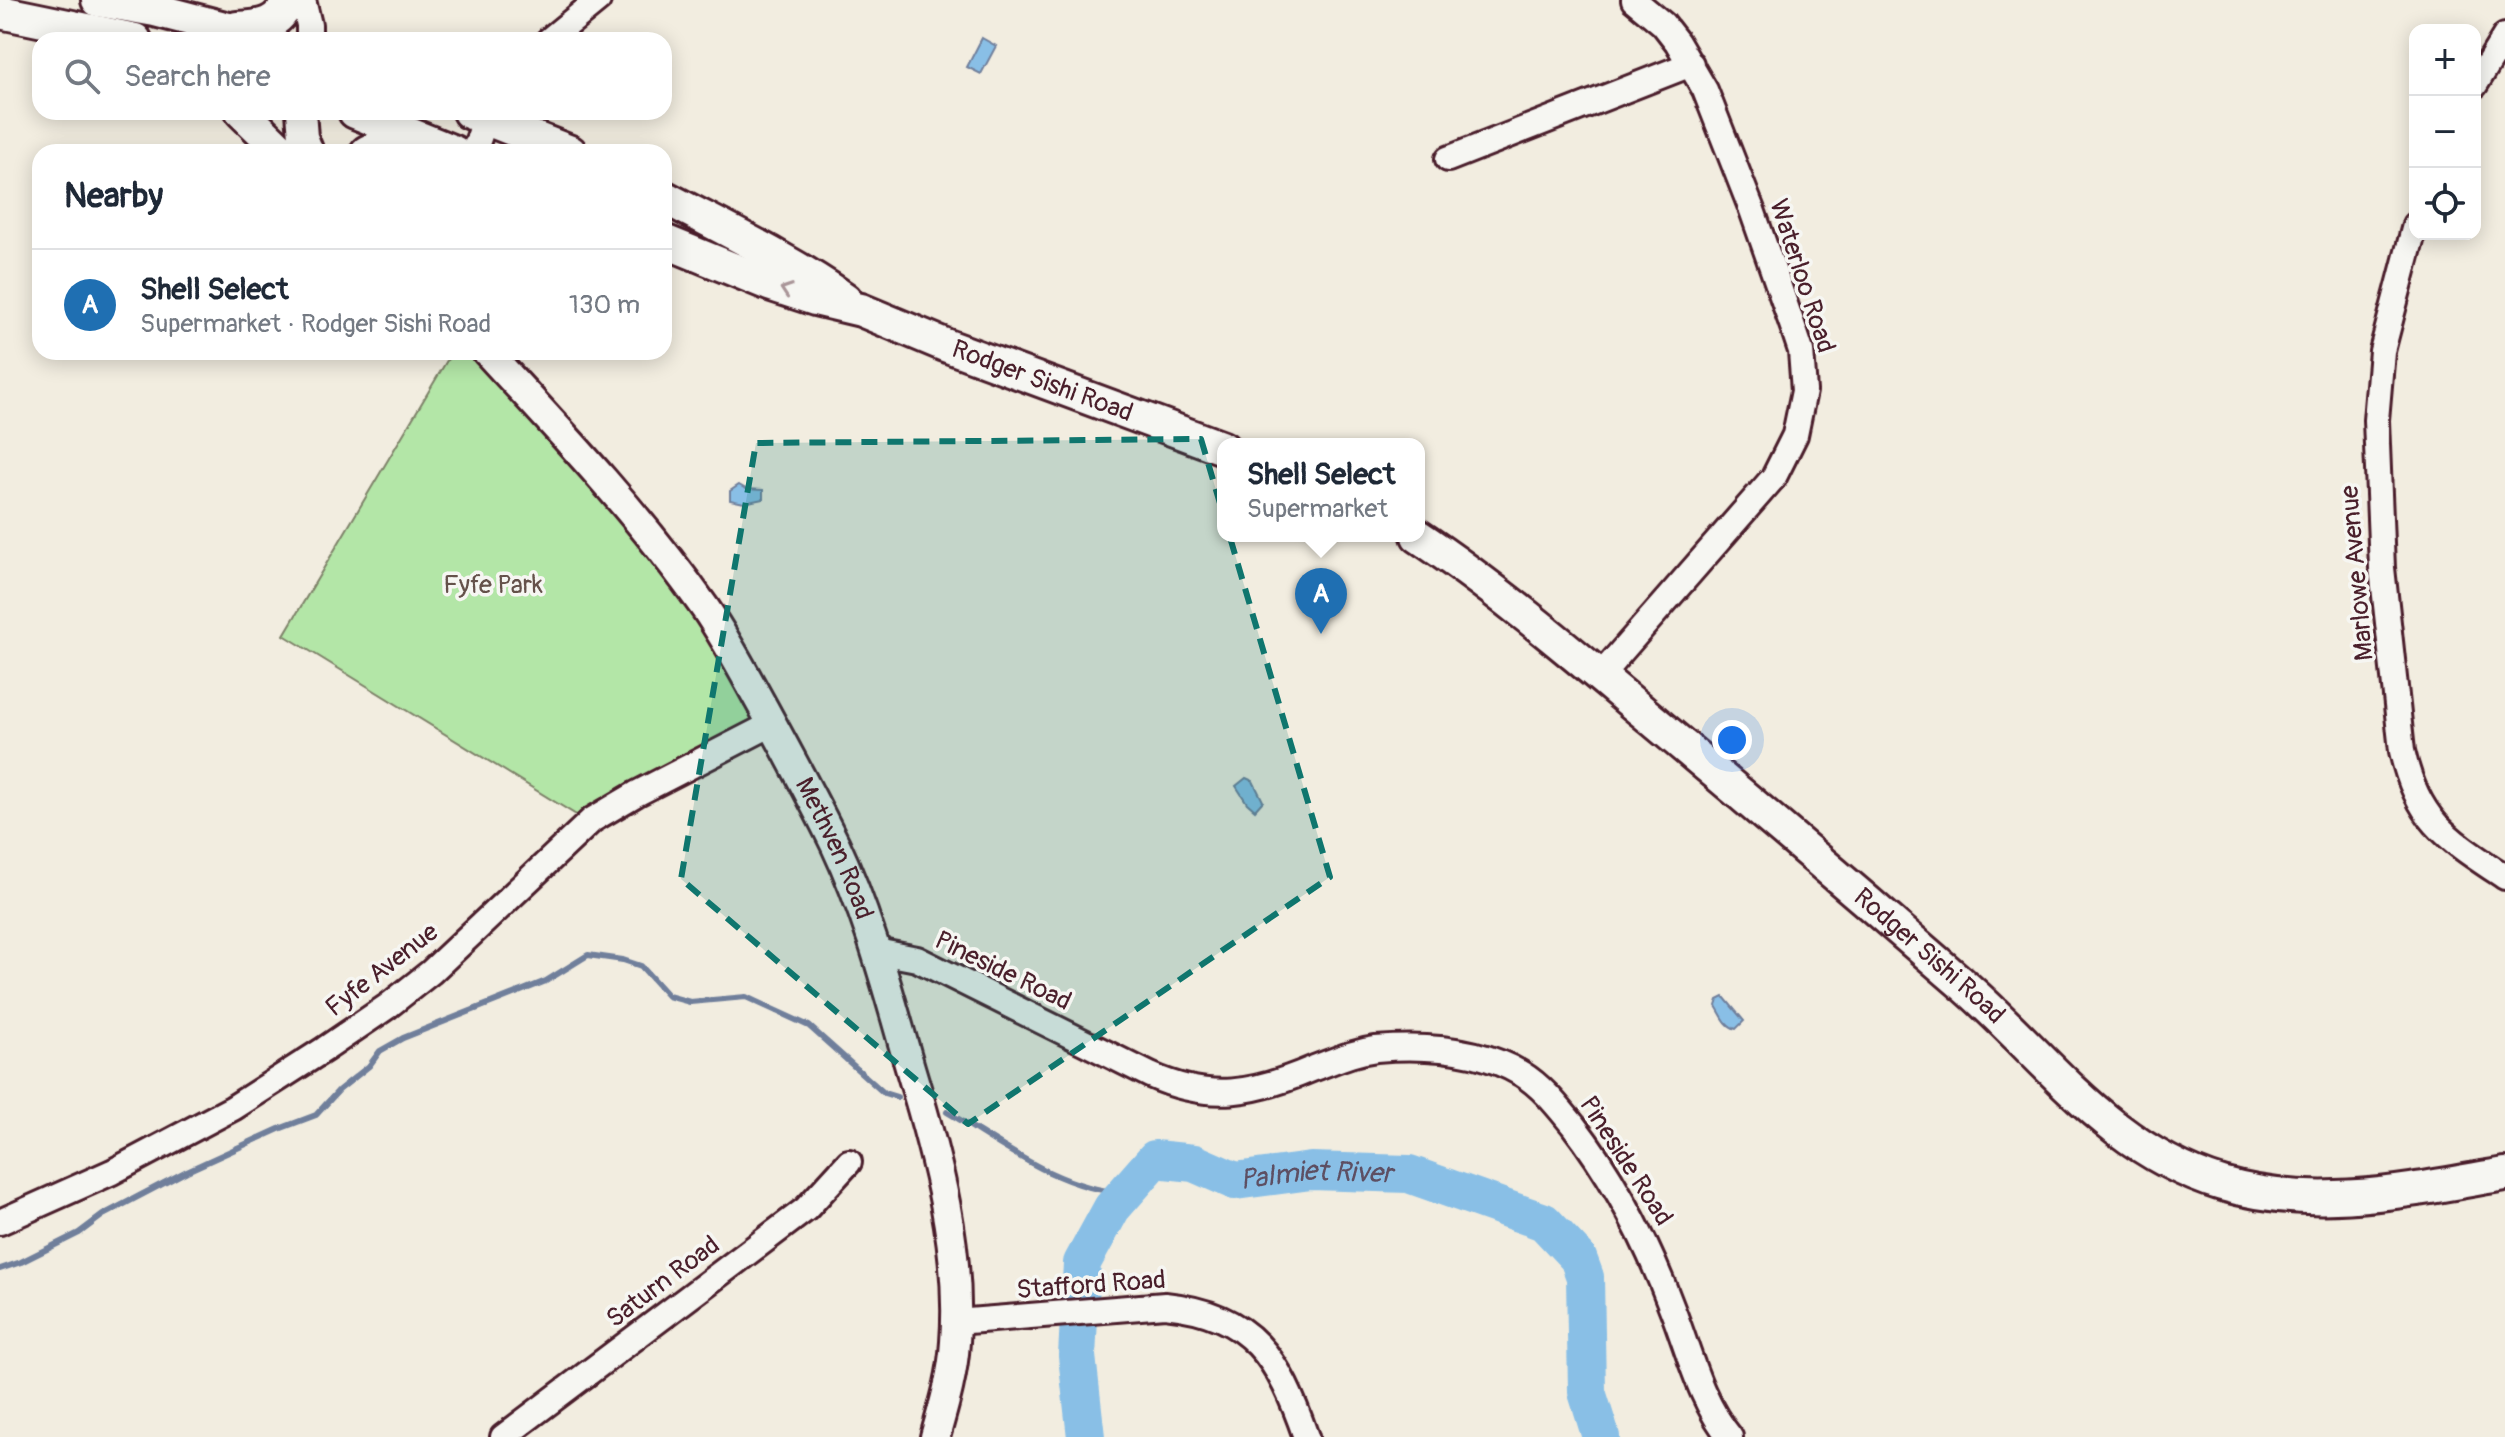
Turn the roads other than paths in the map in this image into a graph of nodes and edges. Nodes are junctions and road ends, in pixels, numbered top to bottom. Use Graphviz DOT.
graph roads {
  1 [pos="98,0"];
  2 [pos="288,0"];
  3 [pos="303,0"];
  4 [pos="598,0"];
  5 [pos="1634,0"];
  6 [pos="0,12"];
  7 [pos="230,29"];
  8 [pos="96,32"];
  9 [pos="241,32"];
  10 [pos="309,32"];
  11 [pos="559,32"];
  12 [pos="2505,36"];
  13 [pos="1691,64"];
  14 [pos="2481,75"];
  15 [pos="250,120"];
  16 [pos="302,120"];
  17 [pos="374,120"];
  18 [pos="480,120"];
  19 [pos="495,120"];
  20 [pos="414,137"];
  21 [pos="275,144"];
  22 [pos="306,144"];
  23 [pos="383,144"];
  24 [pos="433,144"];
  25 [pos="475,144"];
  26 [pos="551,144"];
  27 [pos="1448,159"];
  28 [pos="672,201"];
  29 [pos="2411,240"];
  30 [pos="672,244"];
  31 [pos="861,310"];
  32 [pos="494,360"];
  33 [pos="1217,446"];
  34 [pos="1425,541"];
  35 [pos="1600,676"];
  36 [pos="772,724"];
  37 [pos="2505,877"];
  38 [pos="876,951"];
  39 [pos="849,1162"];
  40 [pos="2505,1174"];
  41 [pos="0,1222"];
  42 [pos="956,1322"];
  43 [pos="503,1437"];
  44 [pos="935,1437"];
  45 [pos="1306,1437"];
  46 [pos="1730,1437"];
  1 -- 7 [label="main road"];
  2 -- 7 [label="main road"];
  3 -- 10 [label="street"];
  4 -- 11 [label="street"];
  5 -- 13 [label="street, Waterloo Road"];
  6 -- 8 [label="main road"];
  7 -- 9 [label="main road"];
  12 -- 14 [label="street"];
  13 -- 27 [label="street"];
  13 -- 35 [label="street, Waterloo Road"];
  15 -- 21 [label="main road"];
  16 -- 22 [label="street"];
  17 -- 20 [label="main road"];
  18 -- 25 [label="street"];
  19 -- 26 [label="main road"];
  20 -- 23 [label="main road"];
  20 -- 24 [label="main road"];
  28 -- 31 [label="main road, Rodger Sishi Road"];
  29 -- 37 [label="street, Marlowe Avenue"];
  31 -- 30 [label="main road, Rodger Sishi Road, one-way"];
  31 -- 33 [label="main road, Rodger Sishi Road"];
  32 -- 36 [label="street, Methven Road"];
  34 -- 35 [label="main road, Rodger Sishi Road"];
  35 -- 40 [label="main road, Rodger Sishi Road"];
  36 -- 38 [label="street, Methven Road"];
  36 -- 41 [label="street, Fyfe Avenue"];
  38 -- 42 [label="street, Methven Road"];
  38 -- 46 [label="street, Pineside Road"];
  39 -- 43 [label="street, Saturn Road"];
  42 -- 44 [label="street, Methven Road"];
  42 -- 45 [label="street, Stafford Road"];
}
